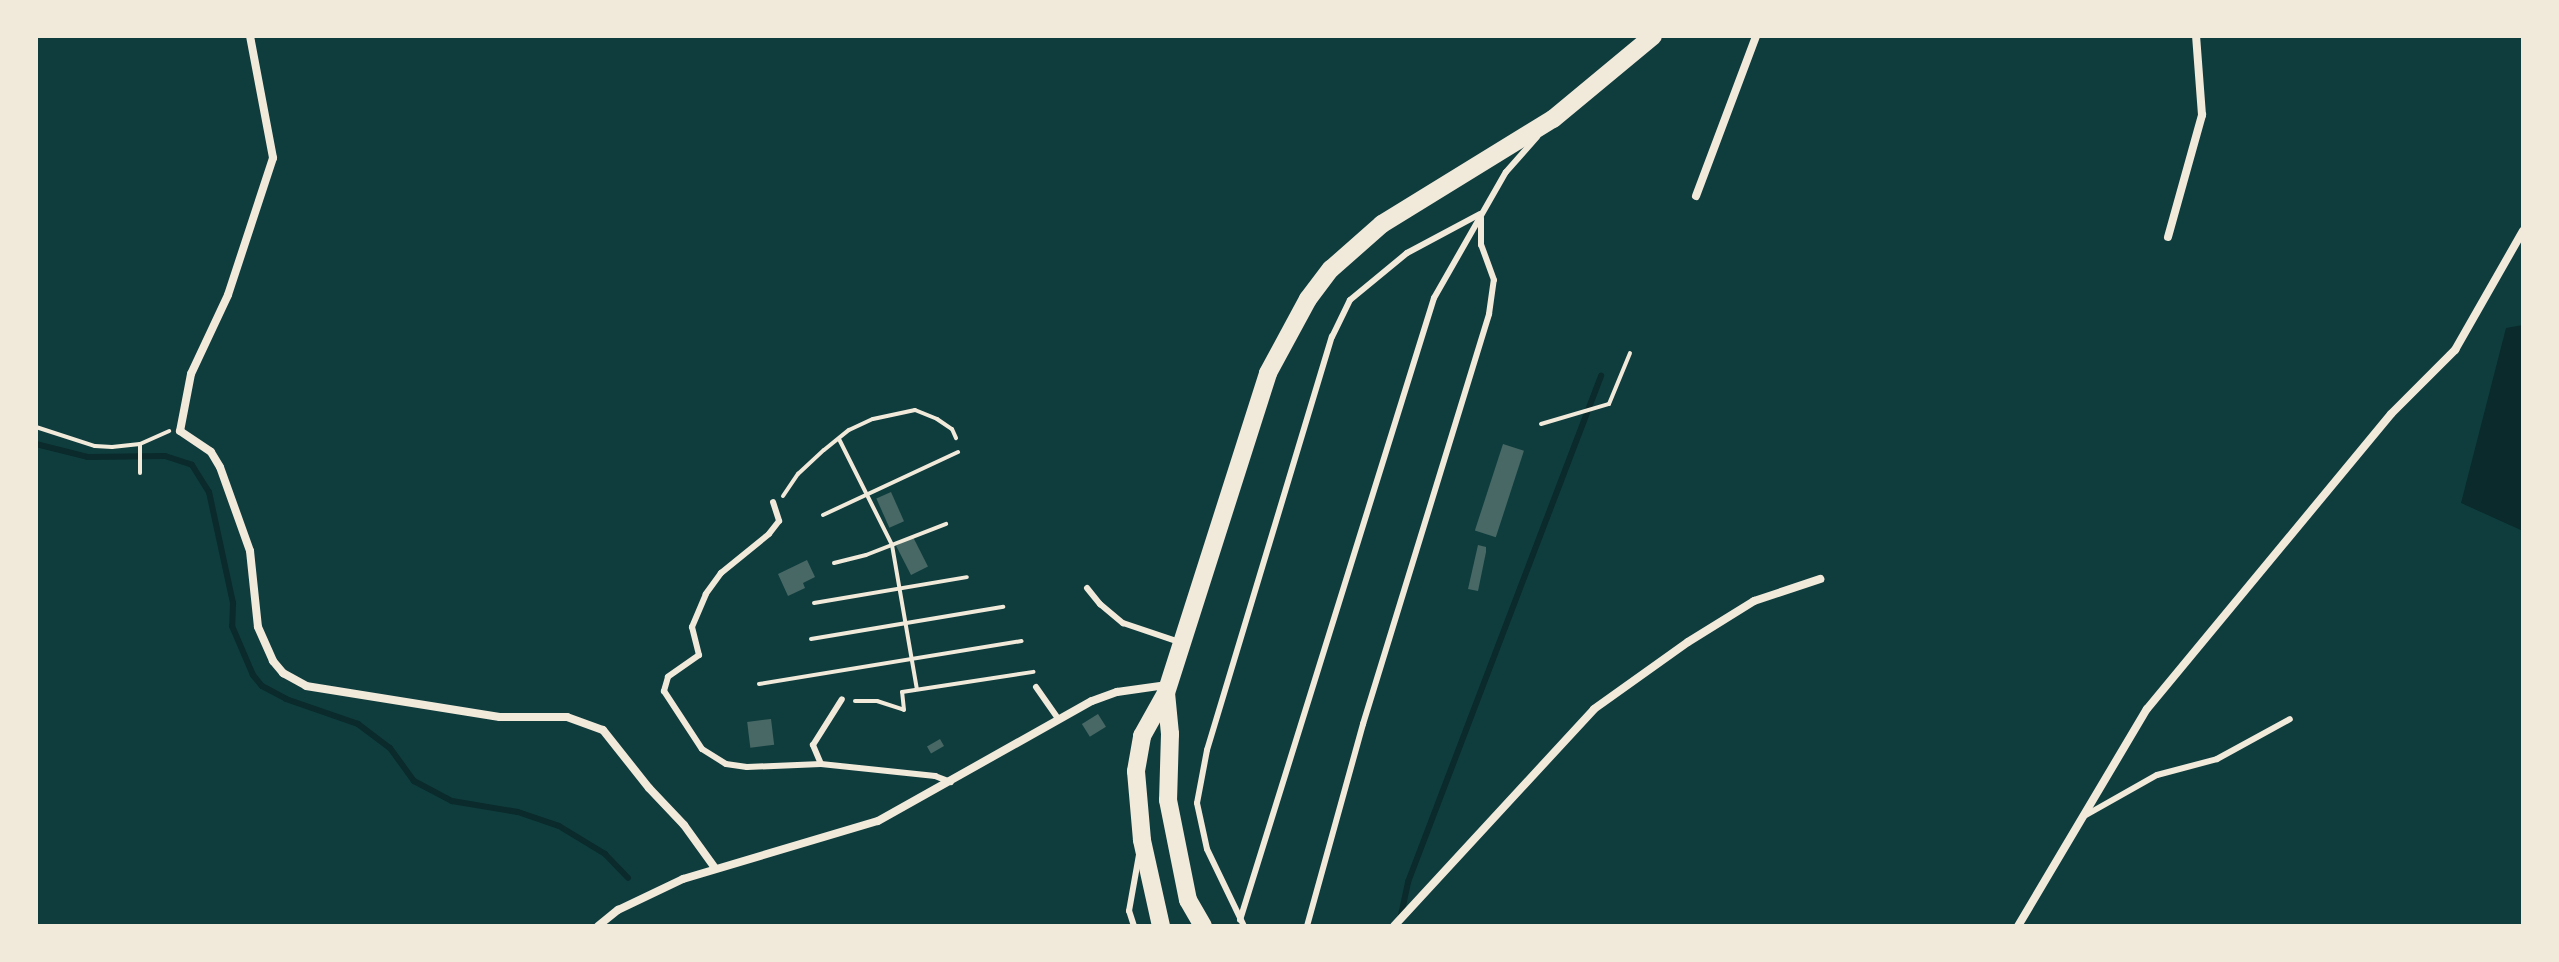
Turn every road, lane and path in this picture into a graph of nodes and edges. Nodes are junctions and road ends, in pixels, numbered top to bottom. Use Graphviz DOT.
graph roads {
  1 [pos="250,36"];
  2 [pos="1653,36"];
  3 [pos="1756,36"];
  4 [pos="2196,36"];
  5 [pos="1553,119"];
  6 [pos="1696,196"];
  7 [pos="1480,214"];
  8 [pos="2523,231"];
  9 [pos="2168,237"];
  10 [pos="1630,353"];
  11 [pos="1541,424"];
  12 [pos="36,427"];
  13 [pos="180,431"];
  14 [pos="956,438"];
  15 [pos="839,439"];
  16 [pos="140,444"];
  17 [pos="958,452"];
  18 [pos="140,473"];
  19 [pos="868,494"];
  20 [pos="774,505"];
  21 [pos="823,515"];
  22 [pos="946,524"];
  23 [pos="892,545"];
  24 [pos="834,563"];
  25 [pos="967,577"];
  26 [pos="1820,579"];
  27 [pos="1087,588"];
  28 [pos="900,589"];
  29 [pos="814,603"];
  30 [pos="1003,607"];
  31 [pos="905,623"];
  32 [pos="811,639"];
  33 [pos="1022,641"];
  34 [pos="1179,642"];
  35 [pos="912,658"];
  36 [pos="1033,672"];
  37 [pos="759,684"];
  38 [pos="1036,687"];
  39 [pos="917,689"];
  40 [pos="1167,689"];
  41 [pos="842,699"];
  42 [pos="1058,719"];
  43 [pos="2290,719"];
  44 [pos="821,764"];
  45 [pos="951,782"];
  46 [pos="2083,817"];
  47 [pos="1142,840"];
  48 [pos="715,868"];
  49 [pos="1242,923"];
  50 [pos="598,926"];
  51 [pos="1134,926"];
  52 [pos="1161,926"];
  53 [pos="1203,926"];
  54 [pos="1307,926"];
  55 [pos="1394,926"];
  56 [pos="2018,926"];
  1 -- 13 [label="street"];
  2 -- 5 [label="main road"];
  3 -- 6 [label="street"];
  4 -- 9 [label="street"];
  5 -- 7 [label="lane"];
  5 -- 34 [label="main road"];
  7 -- 49 [label="lane"];
  7 -- 49 [label="lane"];
  7 -- 54 [label="lane"];
  8 -- 46 [label="street"];
  10 -- 11 [label="path"];
  12 -- 16 [label="path"];
  13 -- 16 [label="path"];
  13 -- 48 [label="street"];
  14 -- 15 [label="path"];
  15 -- 19 [label="path"];
  15 -- 20 [label="path"];
  16 -- 18 [label="path"];
  17 -- 19 [label="path"];
  19 -- 21 [label="path"];
  19 -- 23 [label="path"];
  20 -- 44 [label="lane"];
  22 -- 23 [label="path"];
  23 -- 24 [label="path"];
  23 -- 28 [label="path"];
  25 -- 28 [label="path"];
  26 -- 55 [label="street"];
  27 -- 34 [label="lane"];
  28 -- 29 [label="path"];
  28 -- 31 [label="path"];
  30 -- 31 [label="path"];
  31 -- 32 [label="path"];
  31 -- 35 [label="path"];
  33 -- 35 [label="path"];
  34 -- 40 [label="main road"];
  35 -- 37 [label="path"];
  35 -- 39 [label="path"];
  36 -- 39 [label="path"];
  38 -- 42 [label="lane"];
  39 -- 41 [label="path"];
  40 -- 42 [label="street"];
  40 -- 47 [label="main road"];
  40 -- 53 [label="main road"];
  41 -- 44 [label="lane"];
  42 -- 45 [label="street"];
  43 -- 46 [label="lane"];
  44 -- 45 [label="lane"];
  45 -- 48 [label="street"];
  46 -- 56 [label="street"];
  47 -- 51 [label="lane"];
  47 -- 52 [label="main road"];
  48 -- 50 [label="street"];
}
